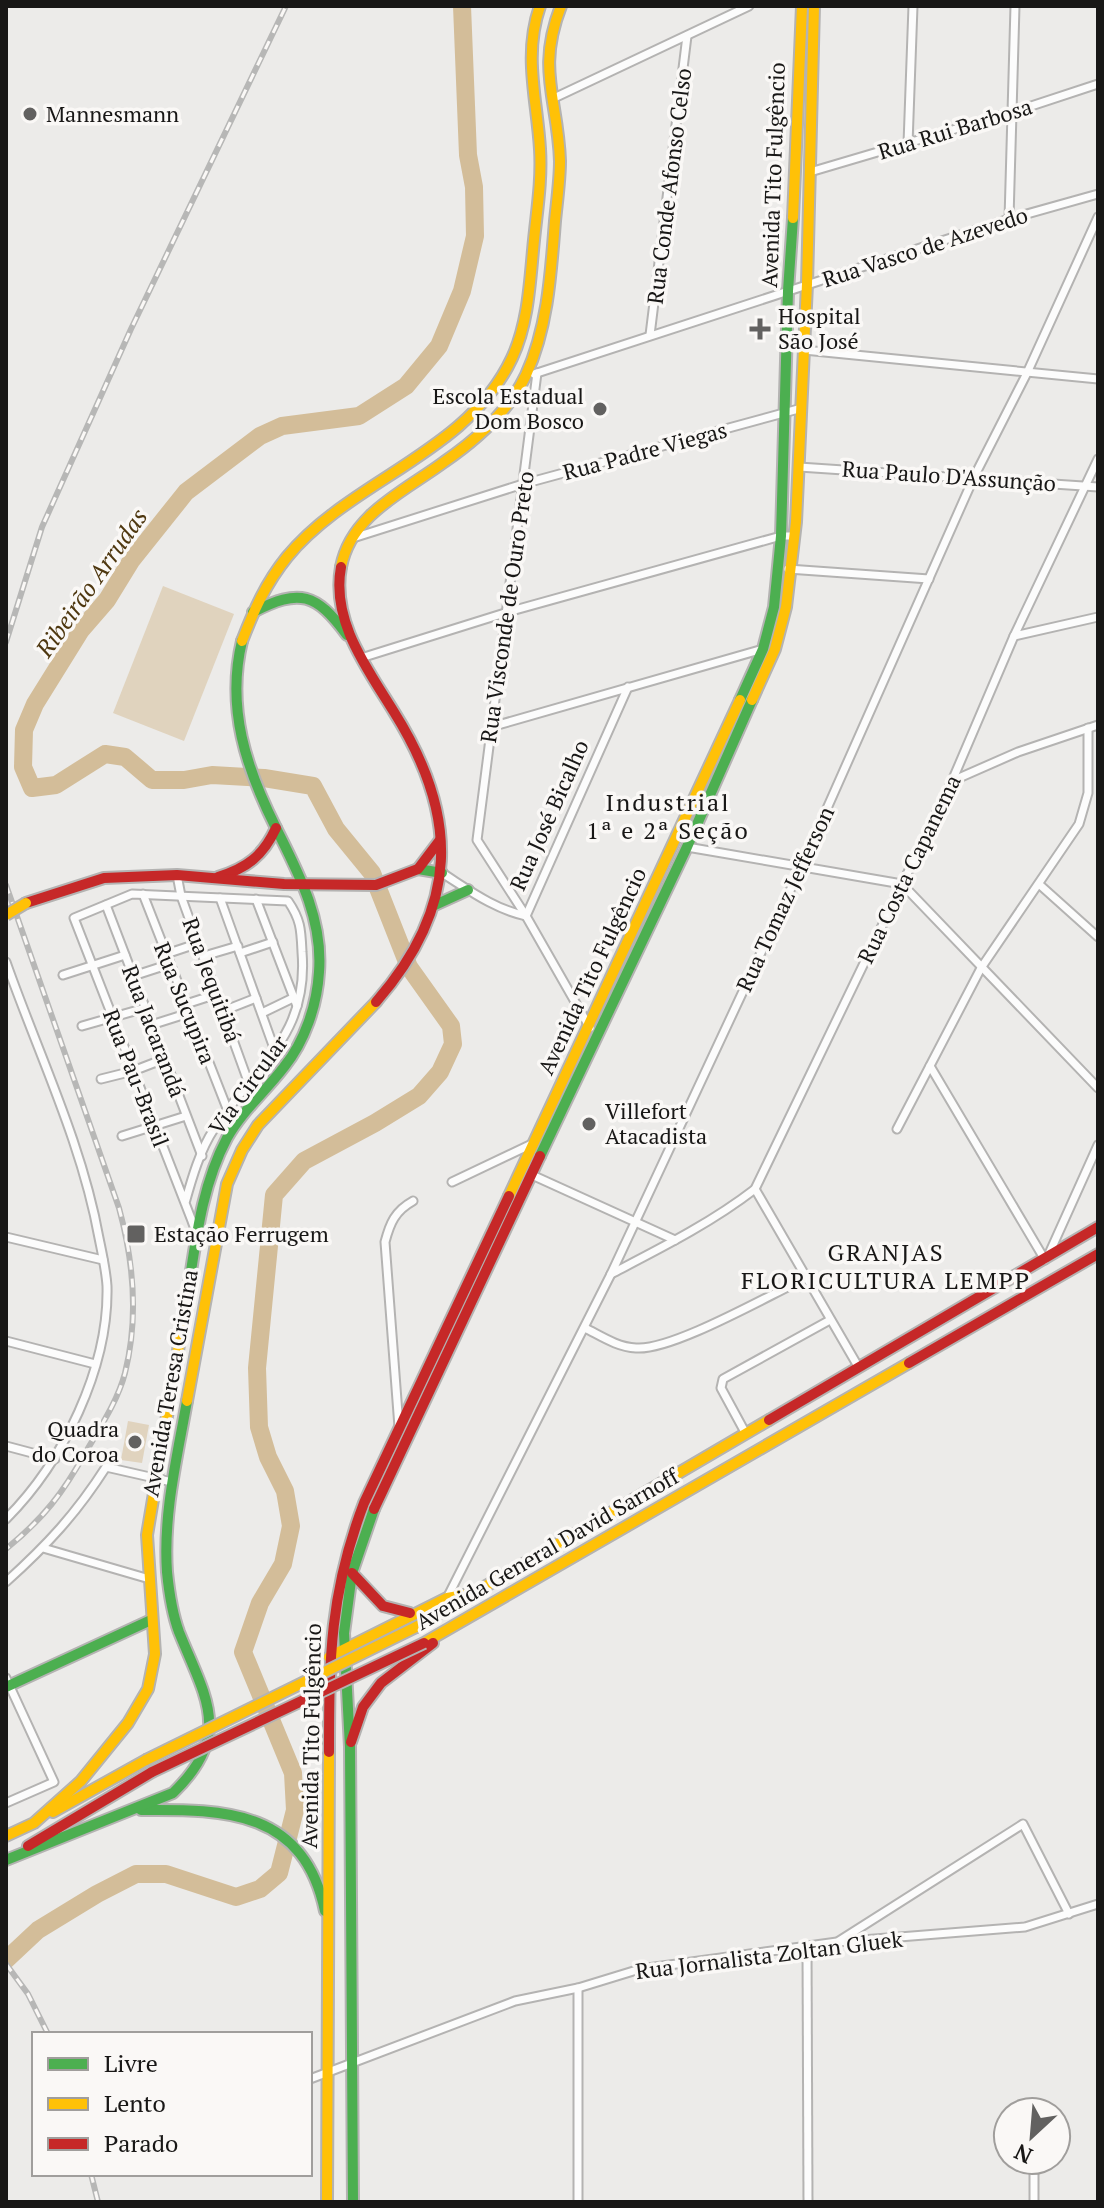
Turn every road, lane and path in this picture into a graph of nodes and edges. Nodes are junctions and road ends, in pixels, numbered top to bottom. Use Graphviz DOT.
graph roads {
  1 [pos="540,6"];
  2 [pos="561,6"];
  3 [pos="749,6"];
  4 [pos="802,6"];
  5 [pos="814,6"];
  6 [pos="913,6"];
  7 [pos="1015,6"];
  8 [pos="687,36"];
  9 [pos="1098,84"];
  10 [pos="552,99"];
  11 [pos="1013,112"];
  12 [pos="908,144"];
  13 [pos="810,172"];
  14 [pos="1098,194"];
  15 [pos="1098,217"];
  16 [pos="1009,219"];
  17 [pos="807,284"];
  18 [pos="788,291"];
  19 [pos="650,335"];
  20 [pos="804,350"];
  21 [pos="537,373"];
  22 [pos="1027,373"];
  23 [pos="525,377"];
  24 [pos="1098,379"];
  25 [pos="802,408"];
  26 [pos="786,411"];
  27 [pos="1098,459"];
  28 [pos="799,467"];
  29 [pos="974,477"];
  30 [pos="523,484"];
  31 [pos="1085,485"];
  32 [pos="1098,487"];
  33 [pos="781,536"];
  34 [pos="795,536"];
  35 [pos="351,539"];
  36 [pos="778,567"];
  37 [pos="791,569"];
  38 [pos="929,579"];
  39 [pos="508,612"];
  40 [pos="251,613"];
  41 [pos="1098,617"];
  42 [pos="1014,636"];
  43 [pos="763,649"];
  44 [pos="359,654"];
  45 [pos="628,687"];
  46 [pos="1098,725"];
  47 [pos="491,727"];
  48 [pos="1088,728"];
  49 [pos="952,781"];
  50 [pos="276,828"];
  51 [pos="440,840"];
  52 [pos="687,847"];
  53 [pos="801,867"];
  54 [pos="416,871"];
  55 [pos="442,873"];
  56 [pos="177,875"];
  57 [pos="212,879"];
  58 [pos="303,884"];
  59 [pos="902,884"];
  60 [pos="1040,885"];
  61 [pos="468,890"];
  62 [pos="143,894"];
  63 [pos="181,896"];
  64 [pos="220,898"];
  65 [pos="256,899"];
  66 [pos="106,905"];
  67 [pos="435,905"];
  68 [pos="6,915"];
  69 [pos="526,916"];
  70 [pos="74,918"];
  71 [pos="1098,937"];
  72 [pos="273,942"];
  73 [pos="199,943"];
  74 [pos="239,950"];
  75 [pos="166,954"];
  76 [pos="125,955"];
  77 [pos="204,956"];
  78 [pos="170,964"];
  79 [pos="6,966"];
  80 [pos="92,966"];
  81 [pos="981,968"];
  82 [pos="63,975"];
  83 [pos="133,976"];
  84 [pos="217,994"];
  85 [pos="256,998"];
  86 [pos="293,998"];
  87 [pos="145,1008"];
  88 [pos="188,1008"];
  89 [pos="298,1009"];
  90 [pos="223,1011"];
  91 [pos="262,1013"];
  92 [pos="113,1018"];
  93 [pos="151,1025"];
  94 [pos="82,1026"];
  95 [pos="589,1027"];
  96 [pos="600,1032"];
  97 [pos="275,1051"];
  98 [pos="164,1059"];
  99 [pos="930,1066"];
  100 [pos="133,1071"];
  101 [pos="101,1079"];
  102 [pos="249,1084"];
  103 [pos="1098,1088"];
  104 [pos="228,1111"];
  105 [pos="186,1116"];
  106 [pos="155,1126"];
  107 [pos="897,1129"];
  108 [pos="122,1136"];
  109 [pos="534,1143"];
  110 [pos="1098,1145"];
  111 [pos="202,1156"];
  112 [pos="532,1175"];
  113 [pos="452,1182"];
  114 [pos="755,1189"];
  115 [pos="413,1201"];
  116 [pos="185,1203"];
  117 [pos="635,1223"];
  118 [pos="1098,1227"];
  119 [pos="6,1237"];
  120 [pos="199,1237"];
  121 [pos="675,1240"];
  122 [pos="1098,1254"];
  123 [pos="103,1260"];
  124 [pos="1045,1260"];
  125 [pos="611,1274"];
  126 [pos="806,1278"];
  127 [pos="830,1320"];
  128 [pos="585,1328"];
  129 [pos="6,1341"];
  130 [pos="95,1364"];
  131 [pos="859,1368"];
  132 [pos="399,1427"];
  133 [pos="746,1434"];
  134 [pos="6,1446"];
  135 [pos="55,1459"];
  136 [pos="155,1479"];
  137 [pos="172,1482"];
  138 [pos="6,1519"];
  139 [pos="43,1548"];
  140 [pos="352,1573"];
  141 [pos="458,1575"];
  142 [pos="146,1578"];
  143 [pos="6,1582"];
  144 [pos="475,1593"];
  145 [pos="461,1595"];
  146 [pos="447,1598"];
  147 [pos="416,1613"];
  148 [pos="151,1620"];
  149 [pos="455,1626"];
  150 [pos="344,1649"];
  151 [pos="329,1657"];
  152 [pos="7,1683"];
  153 [pos="350,1747"];
  154 [pos="6,1803"];
  155 [pos="135,1811"];
  156 [pos="37,1821"];
  157 [pos="6,1836"];
  158 [pos="6,1859"];
  159 [pos="1098,1904"];
  160 [pos="1069,1914"];
  161 [pos="329,1930"];
  162 [pos="837,1942"];
  163 [pos="807,1946"];
  164 [pos="578,1988"];
  165 [pos="354,2064"];
  166 [pos="329,2073"];
  167 [pos="312,2078"];
  168 [pos="1034,2176"];
  169 [pos="327,2202"];
  170 [pos="353,2202"];
  171 [pos="578,2202"];
  172 [pos="808,2202"];
  173 [pos="1034,2202"];
  1 -- 40 [label="main road, Avenida Teresa Cristina"];
  2 -- 10 [label="main road, Avenida Teresa Cristina"];
  3 -- 8 [label="street"];
  4 -- 18 [label="main road, Avenida Tito Fulgêncio"];
  5 -- 13 [label="main road, Avenida Tito Fulgêncio"];
  6 -- 12 [label="street"];
  7 -- 11 [label="street"];
  8 -- 10 [label="street"];
  8 -- 19 [label="street, Rua Conde Afonso Celso"];
  9 -- 11 [label="street, Rua Rui Barbosa"];
  10 -- 23 [label="main road, Avenida Teresa Cristina"];
  11 -- 12 [label="street, Rua Rui Barbosa"];
  11 -- 16 [label="street"];
  12 -- 13 [label="street, Rua Rui Barbosa"];
  13 -- 17 [label="main road, Avenida Tito Fulgêncio"];
  14 -- 16 [label="street, Rua Vasco de Azevedo"];
  15 -- 22 [label="street, Rua Tomaz Jefferson"];
  16 -- 17 [label="street, Rua Vasco de Azevedo"];
  17 -- 18 [label="street, Rua Vasco de Azevedo"];
  17 -- 20 [label="main road, Avenida Tito Fulgêncio"];
  18 -- 19 [label="street, Rua Vasco de Azevedo"];
  18 -- 26 [label="main road, Avenida Tito Fulgêncio"];
  19 -- 21 [label="street, Rua Vasco de Azevedo"];
  20 -- 22 [label="street"];
  20 -- 25 [label="main road, Avenida Tito Fulgêncio"];
  21 -- 23 [label="street, Rua Vasco de Azevedo"];
  21 -- 30 [label="street, Rua Visconde de Ouro Preto"];
  22 -- 24 [label="street"];
  22 -- 29 [label="street, Rua Tomaz Jefferson"];
  23 -- 35 [label="main road, Avenida Teresa Cristina"];
  25 -- 26 [label="street, Rua Padre Viegas"];
  25 -- 28 [label="main road, Avenida Tito Fulgêncio"];
  26 -- 30 [label="street, Rua Padre Viegas"];
  26 -- 33 [label="main road, Avenida Tito Fulgêncio"];
  27 -- 31 [label="street, Rua Costa Capanema"];
  28 -- 29 [label="street, Rua Paulo D'Assunção"];
  28 -- 34 [label="main road, Avenida Tito Fulgêncio"];
  29 -- 31 [label="street, Rua Paulo D'Assunção"];
  29 -- 38 [label="street, Rua Tomaz Jefferson"];
  30 -- 35 [label="street, Rua Padre Viegas"];
  30 -- 39 [label="street, Rua Visconde de Ouro Preto"];
  31 -- 32 [label="street, Rua Paulo D'Assunção"];
  31 -- 42 [label="street, Rua Costa Capanema"];
  33 -- 34 [label="street"];
  33 -- 36 [label="main road, Avenida Tito Fulgêncio"];
  33 -- 39 [label="street"];
  34 -- 37 [label="main road, Avenida Tito Fulgêncio"];
  35 -- 44 [label="main road, Avenida Teresa Cristina"];
  36 -- 37 [label="street"];
  36 -- 43 [label="main road, Avenida Tito Fulgêncio"];
  37 -- 38 [label="street"];
  37 -- 52 [label="main road, Avenida Tito Fulgêncio"];
  38 -- 53 [label="street, Rua Tomaz Jefferson"];
  39 -- 44 [label="street"];
  39 -- 47 [label="street, Rua Visconde de Ouro Preto"];
  40 -- 44 [label="main road"];
  40 -- 50 [label="main road, Avenida Teresa Cristina"];
  41 -- 42 [label="street"];
  42 -- 49 [label="street, Rua Costa Capanema"];
  43 -- 45 [label="street"];
  43 -- 95 [label="main road, Avenida Tito Fulgêncio"];
  44 -- 51 [label="main road, Avenida Teresa Cristina"];
  45 -- 47 [label="street"];
  45 -- 69 [label="street, Rua José Bicalho"];
  46 -- 48 [label="street"];
  47 -- 69 [label="street, Rua Visconde de Ouro Preto"];
  48 -- 49 [label="street"];
  48 -- 60 [label="street"];
  49 -- 59 [label="street, Rua Costa Capanema"];
  50 -- 57 [label="main road"];
  50 -- 58 [label="main road, Avenida Teresa Cristina"];
  51 -- 54 [label="main road"];
  51 -- 55 [label="main road, Avenida Teresa Cristina"];
  52 -- 53 [label="street"];
  52 -- 96 [label="main road, Avenida Tito Fulgêncio"];
  53 -- 59 [label="street"];
  53 -- 117 [label="street, Rua Tomaz Jefferson"];
  54 -- 55 [label="main road"];
  54 -- 58 [label="main road"];
  55 -- 61 [label="street, Rua José Bicalho"];
  55 -- 67 [label="main road, Avenida Teresa Cristina"];
  56 -- 57 [label="main road"];
  56 -- 63 [label="street, Rua Jequitibá"];
  56 -- 68 [label="main road, bridge"];
  57 -- 58 [label="main road"];
  58 -- 120 [label="main road, Avenida Teresa Cristina"];
  59 -- 81 [label="street"];
  59 -- 114 [label="street, Rua Costa Capanema"];
  60 -- 71 [label="street"];
  60 -- 81 [label="street"];
  61 -- 67 [label="main road"];
  61 -- 69 [label="street, Rua José Bicalho"];
  62 -- 63 [label="street, Via Circular"];
  62 -- 66 [label="street, Via Circular"];
  62 -- 75 [label="street, Rua Sucupira"];
  63 -- 64 [label="street, Via Circular"];
  63 -- 73 [label="street, Rua Jequitibá"];
  64 -- 65 [label="street, Via Circular"];
  64 -- 74 [label="street"];
  65 -- 72 [label="street"];
  65 -- 89 [label="street, Via Circular"];
  66 -- 70 [label="street, Via Circular"];
  66 -- 76 [label="street, Rua Jacarandá"];
  67 -- 137 [label="main road, Avenida Teresa Cristina"];
  69 -- 95 [label="street"];
  70 -- 80 [label="street, Rua Pau-Brasil"];
  72 -- 74 [label="street"];
  72 -- 86 [label="street"];
  73 -- 75 [label="street"];
  73 -- 77 [label="street, Rua Jequitibá"];
  74 -- 77 [label="street"];
  74 -- 85 [label="street"];
  75 -- 78 [label="street, Rua Sucupira"];
  76 -- 80 [label="street"];
  76 -- 83 [label="street, Rua Jacarandá"];
  77 -- 84 [label="street, Rua Jequitibá"];
  78 -- 83 [label="street"];
  78 -- 88 [label="street, Rua Sucupira"];
  79 -- 123 [label="street"];
  80 -- 82 [label="street"];
  80 -- 92 [label="street, Rua Pau-Brasil"];
  81 -- 99 [label="street"];
  81 -- 103 [label="street"];
  83 -- 87 [label="street, Rua Jacarandá"];
  84 -- 88 [label="street"];
  84 -- 90 [label="street, Rua Jequitibá"];
  85 -- 90 [label="street"];
  85 -- 91 [label="street"];
  86 -- 89 [label="street"];
  86 -- 91 [label="street"];
  87 -- 92 [label="street"];
  87 -- 93 [label="street, Rua Jacarandá"];
  88 -- 93 [label="street"];
  88 -- 104 [label="street, Rua Sucupira"];
  89 -- 97 [label="street, Via Circular"];
  90 -- 102 [label="street, Rua Jequitibá"];
  91 -- 97 [label="street"];
  92 -- 94 [label="street"];
  92 -- 100 [label="street, Rua Pau-Brasil"];
  93 -- 98 [label="street, Rua Jacarandá"];
  95 -- 96 [label="street"];
  95 -- 109 [label="main road, Avenida Tito Fulgêncio"];
  96 -- 112 [label="main road, Avenida Tito Fulgêncio"];
  97 -- 102 [label="street, Via Circular"];
  98 -- 100 [label="street"];
  98 -- 105 [label="street, Rua Jacarandá"];
  99 -- 107 [label="street"];
  99 -- 124 [label="street"];
  100 -- 101 [label="street"];
  100 -- 106 [label="street, Rua Pau-Brasil"];
  102 -- 104 [label="street, Via Circular"];
  104 -- 111 [label="street, Via Circular"];
  105 -- 106 [label="street"];
  105 -- 111 [label="street, Rua Jacarandá"];
  106 -- 108 [label="street"];
  106 -- 116 [label="street, Rua Pau-Brasil"];
  109 -- 113 [label="street"];
  109 -- 132 [label="main road, Avenida Tito Fulgêncio"];
  110 -- 124 [label="street"];
  111 -- 116 [label="street, Via Circular"];
  112 -- 117 [label="street"];
  112 -- 140 [label="main road, Avenida Tito Fulgêncio"];
  114 -- 121 [label="street, Rua Costa Capanema"];
  114 -- 126 [label="street"];
  115 -- 132 [label="street"];
  116 -- 120 [label="street, Rua Pau-Brasil"];
  117 -- 121 [label="street"];
  117 -- 125 [label="street, Rua Tomaz Jefferson"];
  118 -- 124 [label="main road, Avenida General David Sarnoff"];
  119 -- 123 [label="street"];
  120 -- 136 [label="main road, Avenida Teresa Cristina"];
  121 -- 125 [label="street, Rua Costa Capanema"];
  122 -- 149 [label="main road, Avenida General David Sarnoff"];
  123 -- 130 [label="street"];
  124 -- 131 [label="main road, Avenida General David Sarnoff"];
  125 -- 128 [label="street, Rua Tomaz Jefferson"];
  126 -- 127 [label="street"];
  126 -- 128 [label="street"];
  127 -- 131 [label="street"];
  127 -- 133 [label="street"];
  128 -- 141 [label="street, Rua Tomaz Jefferson"];
  129 -- 130 [label="street"];
  130 -- 135 [label="street"];
  131 -- 133 [label="main road, Avenida General David Sarnoff"];
  132 -- 151 [label="main road, Avenida Tito Fulgêncio"];
  133 -- 144 [label="main road, Avenida General David Sarnoff"];
  134 -- 135 [label="street"];
  135 -- 138 [label="street"];
  136 -- 137 [label="street"];
  136 -- 139 [label="street"];
  136 -- 142 [label="main road, Avenida Teresa Cristina"];
  137 -- 155 [label="main road, Avenida Teresa Cristina"];
  139 -- 142 [label="street"];
  139 -- 143 [label="street"];
  140 -- 147 [label="main road"];
  140 -- 150 [label="main road, Avenida Tito Fulgêncio"];
  141 -- 145 [label="street"];
  141 -- 146 [label="street, Rua Tomaz Jefferson"];
  142 -- 148 [label="main road, Avenida Teresa Cristina"];
  144 -- 145 [label="main road"];
  144 -- 156 [label="main road, Avenida General David Sarnoff, bridge"];
  145 -- 146 [label="main road"];
  146 -- 147 [label="main road"];
  147 -- 150 [label="main road"];
  148 -- 152 [label="main road"];
  148 -- 156 [label="main road, Avenida Teresa Cristina"];
  149 -- 153 [label="main road"];
  149 -- 158 [label="main road, Avenida General David Sarnoff, bridge"];
  150 -- 151 [label="main road"];
  150 -- 153 [label="main road, Avenida Tito Fulgêncio"];
  151 -- 161 [label="main road, Avenida Tito Fulgêncio"];
  152 -- 154 [label="street"];
  153 -- 165 [label="main road"];
  155 -- 158 [label="main road, Avenida Teresa Cristina"];
  155 -- 161 [label="main road"];
  156 -- 157 [label="main road, Avenida Teresa Cristina"];
  159 -- 160 [label="street, Rua Jornalista Zoltan Gluek"];
  160 -- 162 [label="street, Rua Jornalista Zoltan Gluek"];
  160 -- 162 [label="street"];
  161 -- 166 [label="main road"];
  162 -- 163 [label="street, Rua Jornalista Zoltan Gluek"];
  163 -- 164 [label="street, Rua Jornalista Zoltan Gluek"];
  163 -- 172 [label="street"];
  164 -- 165 [label="street, Rua Jornalista Zoltan Gluek"];
  164 -- 171 [label="street"];
  165 -- 166 [label="street, Rua Jornalista Zoltan Gluek"];
  165 -- 170 [label="main road"];
  166 -- 167 [label="street, Rua Jornalista Zoltan Gluek"];
  166 -- 169 [label="main road"];
  168 -- 173 [label="street"];
}
